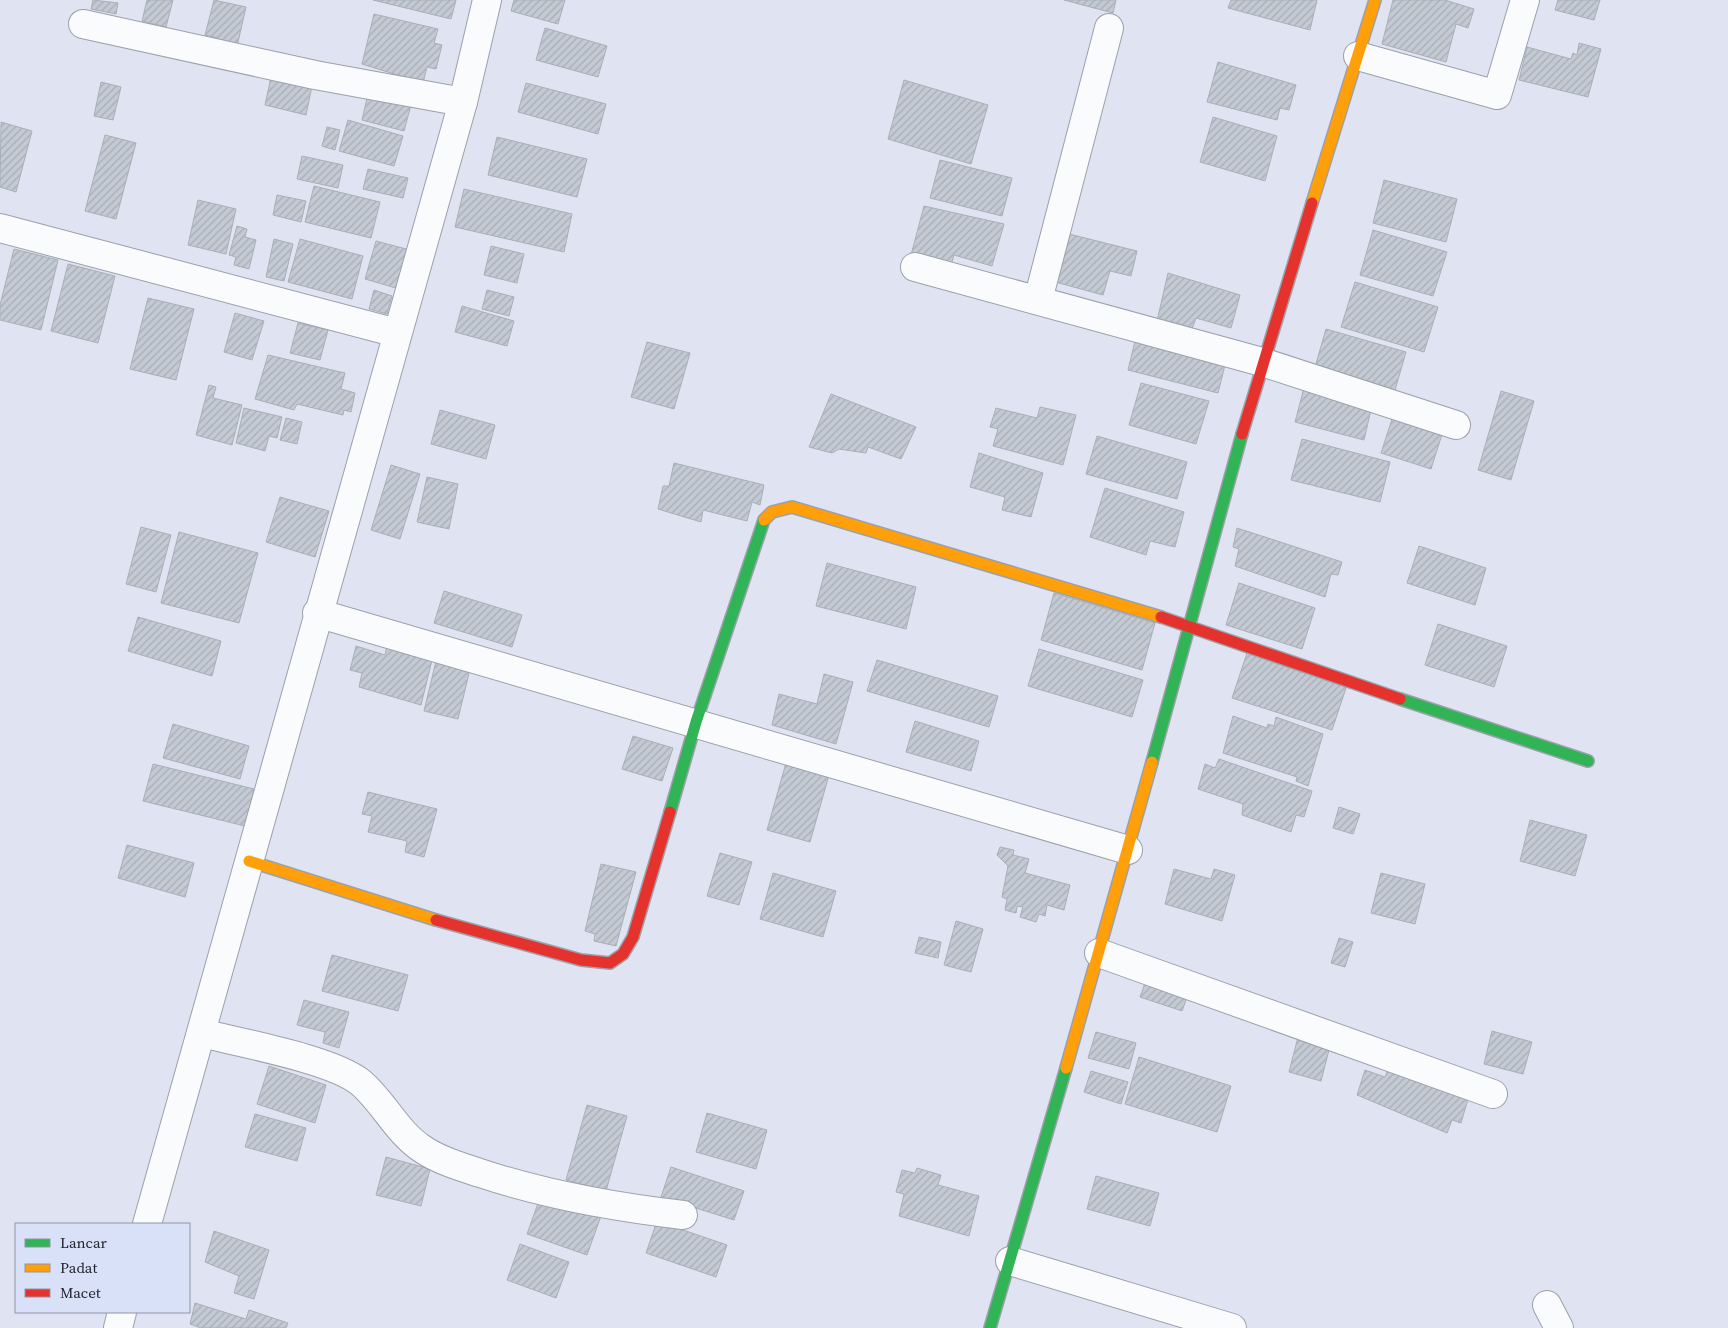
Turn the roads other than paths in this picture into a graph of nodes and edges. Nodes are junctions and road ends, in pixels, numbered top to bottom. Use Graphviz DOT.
graph roads {
  1 [pos="487,0"];
  2 [pos="1375,0"];
  3 [pos="1525,0"];
  4 [pos="83,24"];
  5 [pos="1109,28"];
  6 [pos="1358,56"];
  7 [pos="462,102"];
  8 [pos="0,228"];
  9 [pos="915,267"];
  10 [pos="1038,300"];
  11 [pos="397,333"];
  12 [pos="1262,362"];
  13 [pos="1456,425"];
  14 [pos="317,614"];
  15 [pos="1190,626"];
  16 [pos="696,722"];
  17 [pos="1588,761"];
  18 [pos="1128,850"];
  19 [pos="249,861"];
  20 [pos="1099,953"];
  21 [pos="202,1033"];
  22 [pos="1493,1094"];
  23 [pos="683,1215"];
  24 [pos="147,1223"];
  25 [pos="1010,1261"];
  26 [pos="122,1313"];
  27 [pos="118,1328"];
  28 [pos="990,1328"];
  29 [pos="1232,1328"];
  1 -- 7 [label="street"];
  2 -- 6 [label="street"];
  3 -- 6 [label="street"];
  4 -- 7 [label="street"];
  5 -- 10 [label="street"];
  6 -- 12 [label="street"];
  7 -- 11 [label="street"];
  8 -- 11 [label="street"];
  9 -- 10 [label="street"];
  10 -- 12 [label="street"];
  11 -- 14 [label="street"];
  12 -- 13 [label="street"];
  12 -- 15 [label="street"];
  14 -- 16 [label="street"];
  14 -- 19 [label="street"];
  15 -- 16 [label="street"];
  15 -- 17 [label="street"];
  15 -- 18 [label="street"];
  16 -- 18 [label="street"];
  16 -- 19 [label="street"];
  18 -- 20 [label="street"];
  19 -- 21 [label="street"];
  20 -- 22 [label="street"];
  20 -- 25 [label="street"];
  21 -- 23 [label="street"];
  21 -- 24 [label="street"];
  25 -- 28 [label="street"];
  25 -- 29 [label="street"];
  26 -- 27 [label="street"];
}
